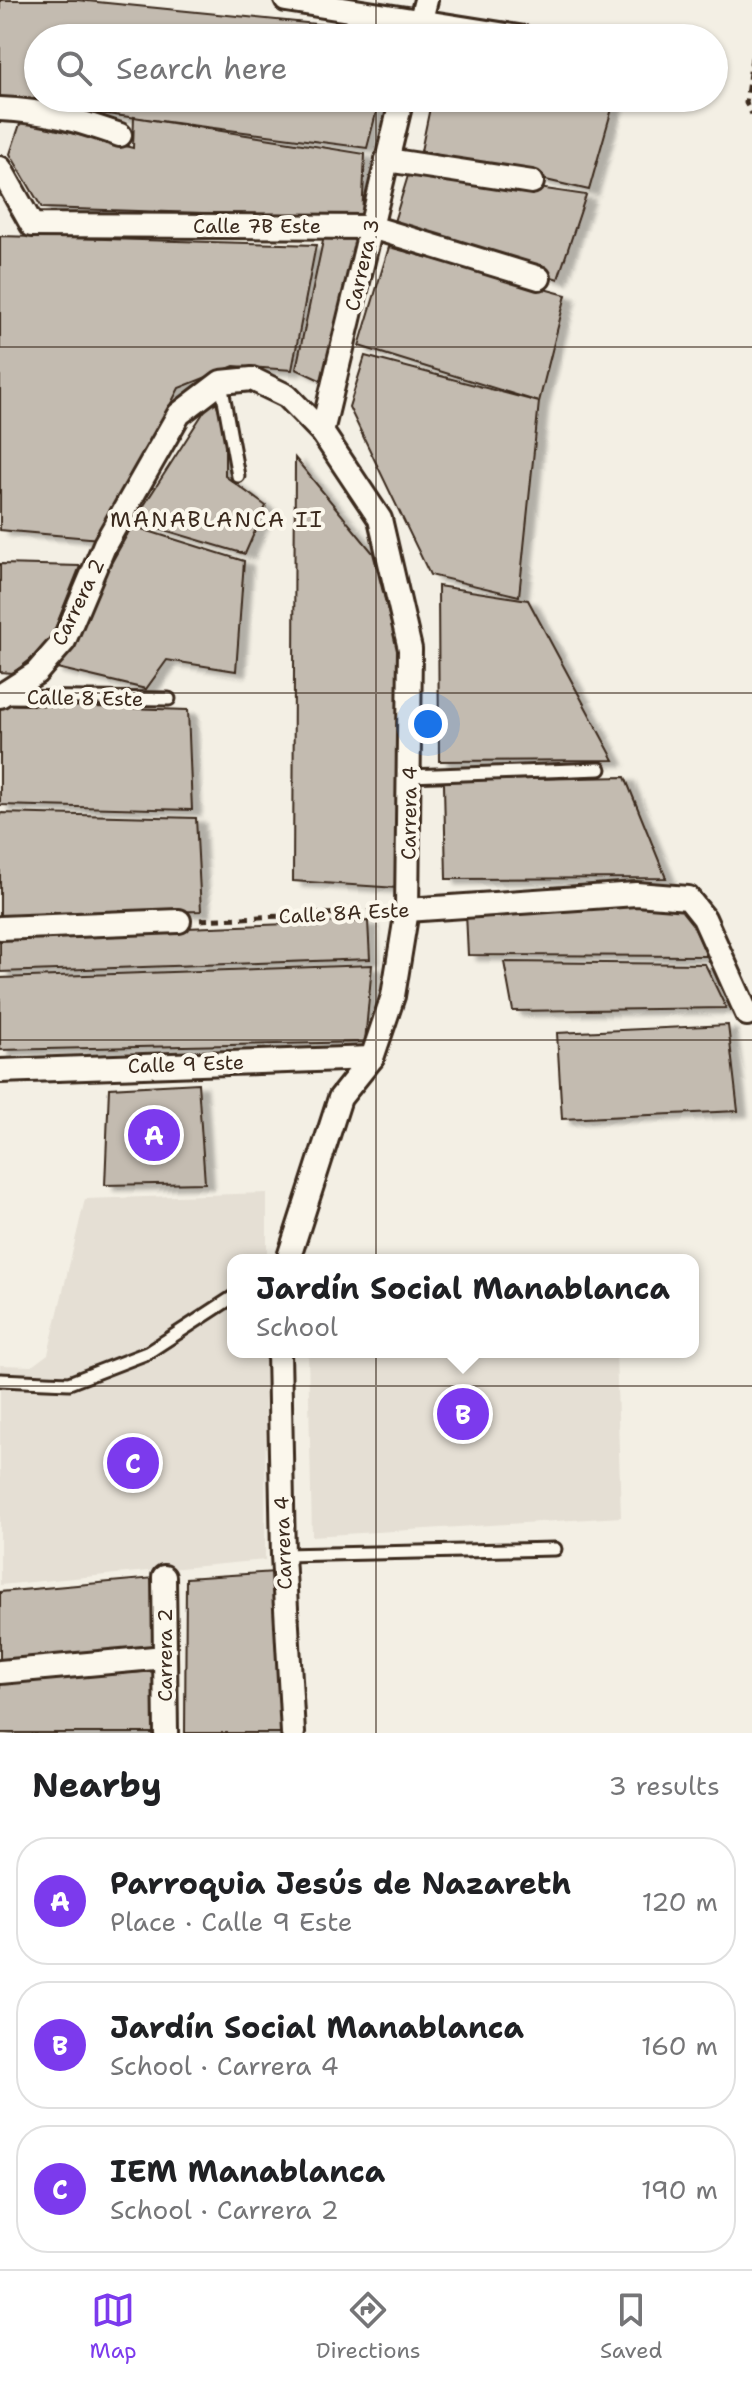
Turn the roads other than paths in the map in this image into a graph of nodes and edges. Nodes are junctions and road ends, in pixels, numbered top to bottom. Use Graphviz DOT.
graph roads {
  1 [pos="286,0"];
  2 [pos="421,19"];
  3 [pos="448,24"];
  4 [pos="0,109"];
  5 [pos="24,110"];
  6 [pos="44,112"];
  7 [pos="399,112"];
  8 [pos="120,135"];
  9 [pos="387,160"];
  10 [pos="0,168"];
  11 [pos="532,182"];
  12 [pos="371,227"];
  13 [pos="539,278"];
  14 [pos="222,382"];
  15 [pos="322,432"];
  16 [pos="238,476"];
  17 [pos="0,696"];
  18 [pos="169,699"];
  19 [pos="600,769"];
  20 [pos="409,776"];
  21 [pos="407,910"];
  22 [pos="179,921"];
  23 [pos="0,928"];
  24 [pos="747,1014"];
  25 [pos="372,1058"];
  26 [pos="0,1071"];
  27 [pos="290,1254"];
  28 [pos="227,1301"];
  29 [pos="279,1358"];
  30 [pos="0,1380"];
  31 [pos="555,1549"];
  32 [pos="283,1555"];
  33 [pos="164,1577"];
  34 [pos="165,1657"];
  35 [pos="0,1672"];
  36 [pos="166,1733"];
  37 [pos="293,1733"];
  1 -- 2 [label="street"];
  2 -- 3 [label="street"];
  4 -- 5 [label="street"];
  6 -- 8 [label="street"];
  7 -- 9 [label="street, Carrera 3"];
  9 -- 11 [label="street"];
  9 -- 12 [label="street, Carrera 3"];
  10 -- 12 [label="street, Calle 7B Este"];
  12 -- 13 [label="street, Calle 7B Este"];
  12 -- 15 [label="street, Carrera 3"];
  14 -- 15 [label="street, Carrera 4"];
  14 -- 16 [label="lane"];
  14 -- 17 [label="street, Carrera 2"];
  15 -- 20 [label="street, Carrera 4"];
  17 -- 18 [label="lane, Calle 8 Este"];
  19 -- 20 [label="lane"];
  20 -- 21 [label="street, Carrera 4"];
  21 -- 24 [label="street, Calle 8A Este"];
  21 -- 25 [label="street, Carrera 4"];
  22 -- 23 [label="street"];
  25 -- 26 [label="street, Calle 9 Este"];
  25 -- 27 [label="street, Carrera 4"];
  28 -- 30 [label="lane"];
  29 -- 32 [label="street, Carrera 4"];
  31 -- 32 [label="lane"];
  32 -- 37 [label="street, Carrera 4"];
  33 -- 34 [label="street, Carrera 2"];
  34 -- 35 [label="street"];
  34 -- 36 [label="street, Carrera 2"];
}
